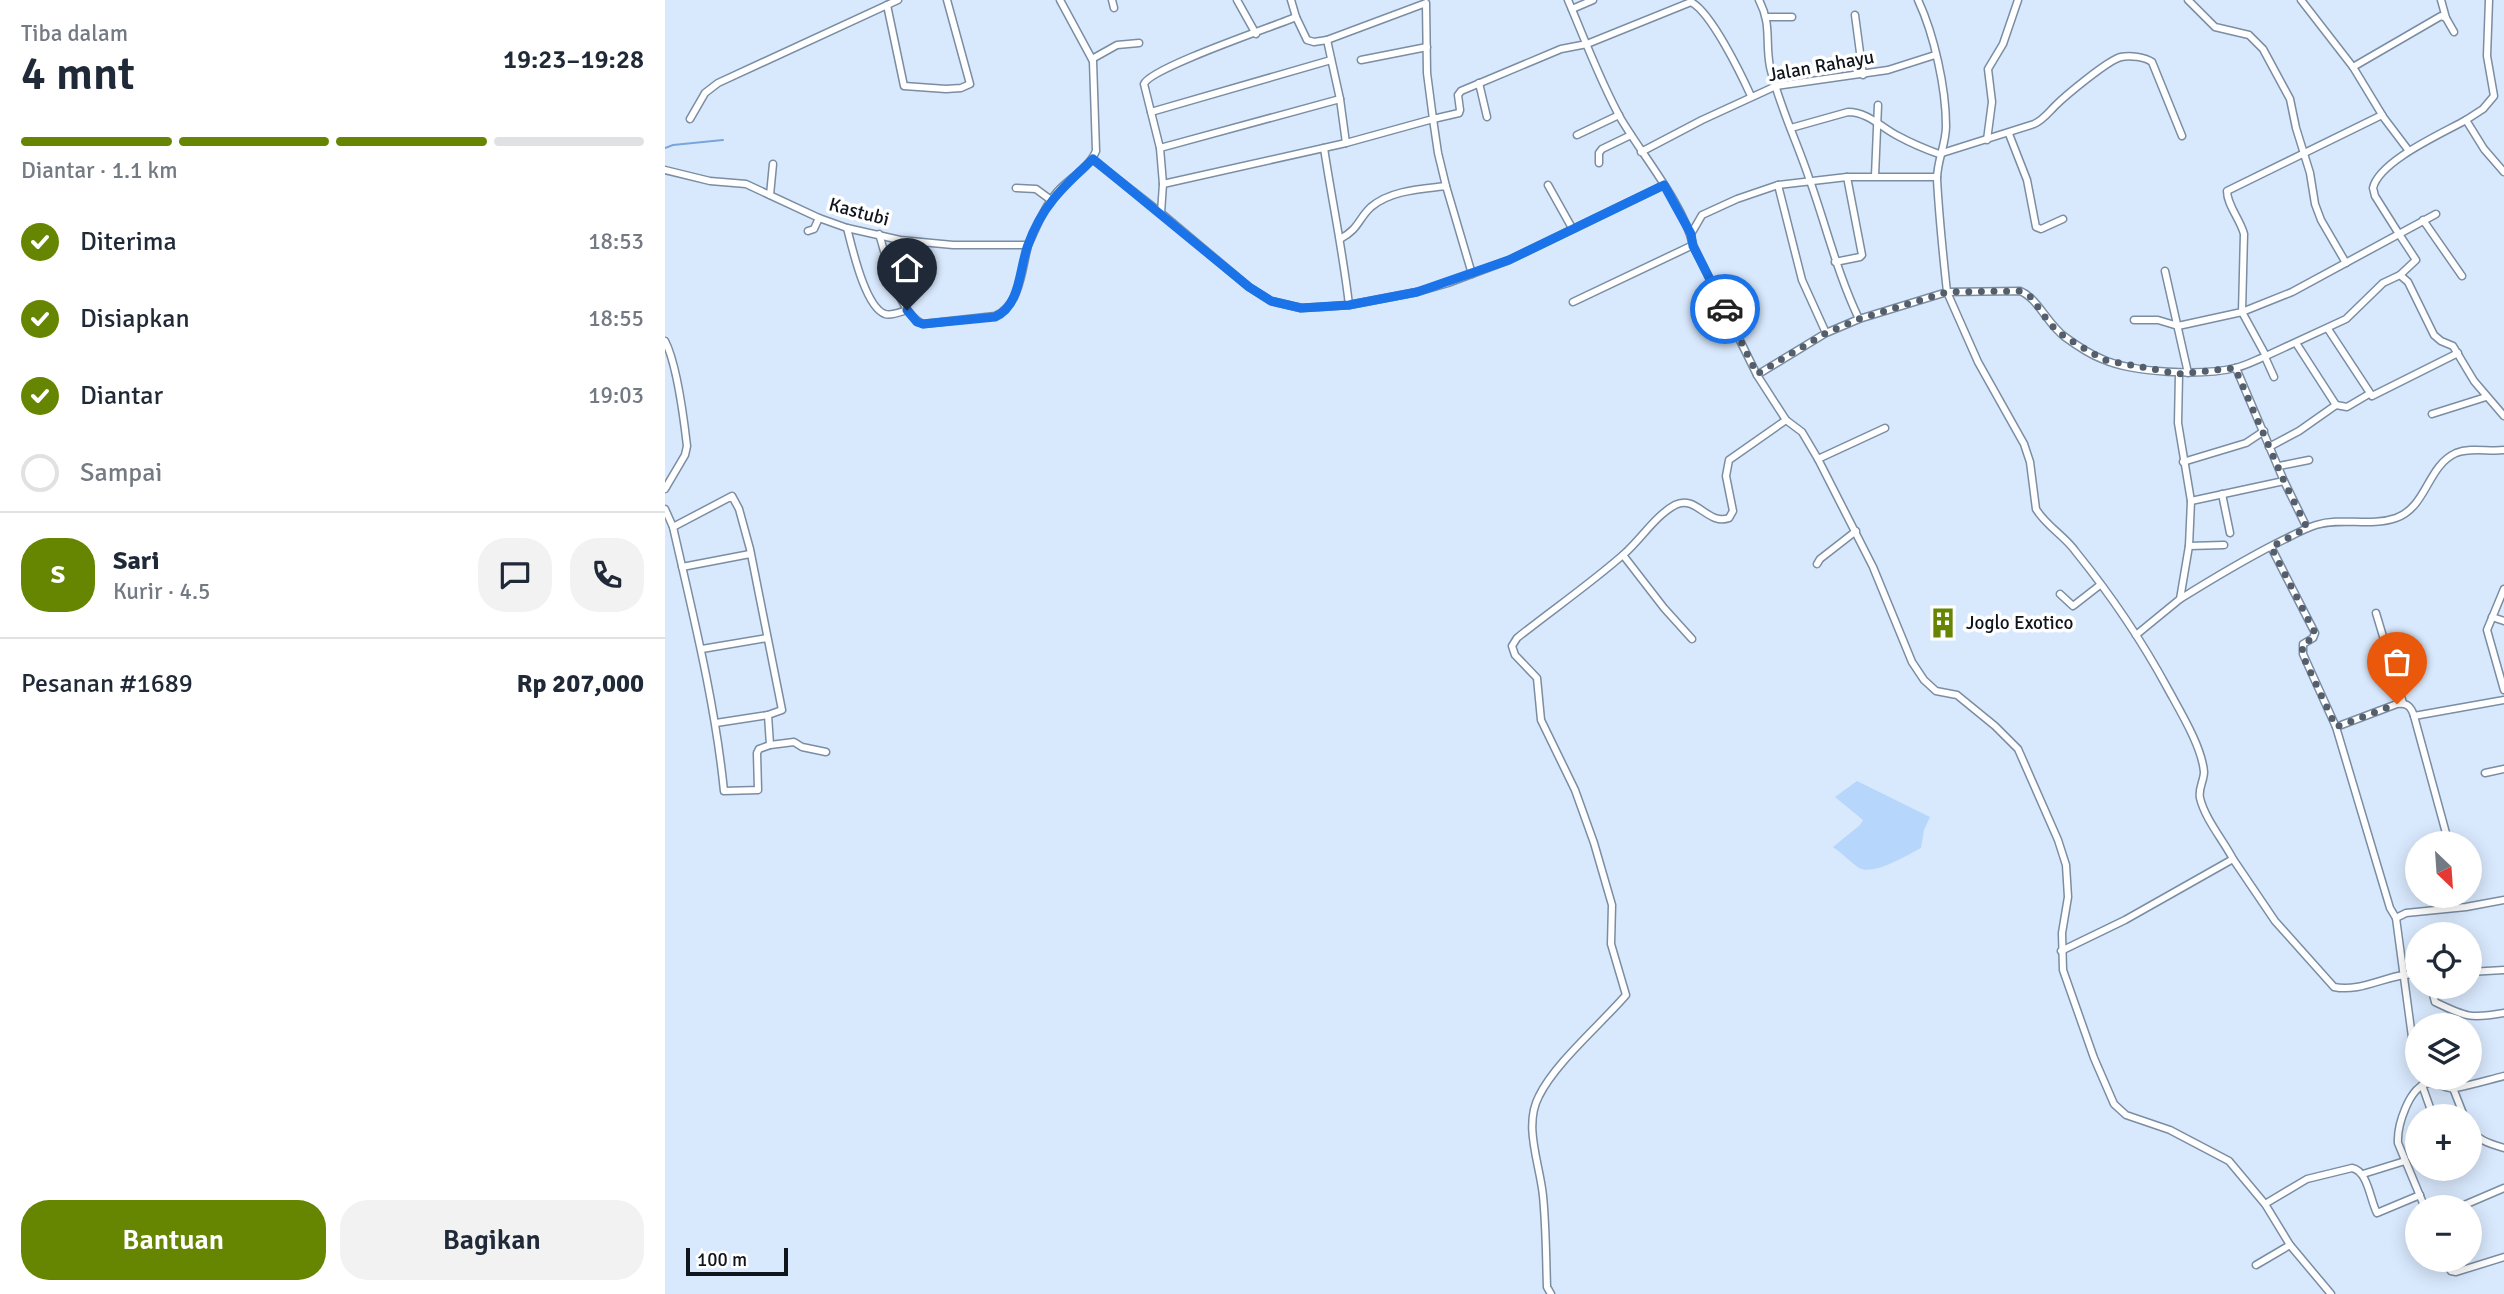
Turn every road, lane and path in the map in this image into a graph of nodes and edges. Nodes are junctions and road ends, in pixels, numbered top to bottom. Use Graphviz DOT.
graph roads {
  1 [pos="898,0"];
  2 [pos="947,0"];
  3 [pos="1061,0"];
  4 [pos="1112,0"];
  5 [pos="1237,0"];
  6 [pos="1291,0"];
  7 [pos="1568,0"];
  8 [pos="1593,0"];
  9 [pos="1759,0"];
  10 [pos="1918,0"];
  11 [pos="2018,0"];
  12 [pos="2188,0"];
  13 [pos="2301,0"];
  14 [pos="2441,0"];
  15 [pos="2489,0"];
  16 [pos="1427,1"];
  17 [pos="1691,1"];
  18 [pos="887,5"];
  19 [pos="1114,8"];
  20 [pos="1572,9"];
  21 [pos="1855,15"];
  22 [pos="1296,17"];
  23 [pos="1768,17"];
  24 [pos="1792,17"];
  25 [pos="2446,18"];
  26 [pos="2455,32"];
  27 [pos="1256,34"];
  28 [pos="1327,40"];
  29 [pos="1139,43"];
  30 [pos="1587,44"];
  31 [pos="1427,47"];
  32 [pos="1935,55"];
  33 [pos="1092,59"];
  34 [pos="1331,60"];
  35 [pos="1361,61"];
  36 [pos="2353,67"];
  37 [pos="1863,75"];
  38 [pos="1479,83"];
  39 [pos="1776,86"];
  40 [pos="1751,96"];
  41 [pos="1340,99"];
  42 [pos="1878,105"];
  43 [pos="1151,112"];
  44 [pos="1619,115"];
  45 [pos="2382,115"];
  46 [pos="1486,117"];
  47 [pos="690,119"];
  48 [pos="1433,119"];
  49 [pos="2466,120"];
  50 [pos="1879,123"];
  51 [pos="1791,128"];
  52 [pos="2009,134"];
  53 [pos="1577,135"];
  54 [pos="1631,135"];
  55 [pos="2182,136"];
  56 [pos="1987,140"];
  57 [pos="1346,143"];
  58 [pos="1160,148"];
  59 [pos="1324,148"];
  60 [pos="2409,150"];
  61 [pos="1640,152"];
  62 [pos="2303,153"];
  63 [pos="1939,154"];
  64 [pos="1093,159"];
  65 [pos="1599,163"];
  66 [pos="773,164"];
  67 [pos="665,170"];
  68 [pos="2504,172"];
  69 [pos="1875,176"];
  70 [pos="1847,177"];
  71 [pos="1937,177"];
  72 [pos="1810,181"];
  73 [pos="1163,184"];
  74 [pos="1548,185"];
  75 [pos="1664,185"];
  76 [pos="1778,185"];
  77 [pos="1446,186"];
  78 [pos="1016,188"];
  79 [pos="770,195"];
  80 [pos="1051,200"];
  81 [pos="1161,214"];
  82 [pos="2436,214"];
  83 [pos="819,218"];
  84 [pos="2063,219"];
  85 [pos="2423,220"];
  86 [pos="847,228"];
  87 [pos="1572,228"];
  88 [pos="808,231"];
  89 [pos="879,234"];
  90 [pos="1691,234"];
  91 [pos="2399,234"];
  92 [pos="1341,239"];
  93 [pos="1028,245"];
  94 [pos="1693,246"];
  95 [pos="1835,262"];
  96 [pos="2346,263"];
  97 [pos="2165,271"];
  98 [pos="1472,274"];
  99 [pos="2400,275"];
  100 [pos="2462,276"];
  101 [pos="1947,292"];
  102 [pos="1573,302"];
  103 [pos="1349,305"];
  104 [pos="907,310"];
  105 [pos="2242,312"];
  106 [pos="1859,319"];
  107 [pos="2134,320"];
  108 [pos="2178,326"];
  109 [pos="2327,329"];
  110 [pos="1826,333"];
  111 [pos="665,341"];
  112 [pos="2296,343"];
  113 [pos="2458,352"];
  114 [pos="2265,357"];
  115 [pos="2235,368"];
  116 [pos="2188,373"];
  117 [pos="1757,374"];
  118 [pos="2179,374"];
  119 [pos="2274,377"];
  120 [pos="2369,394"];
  121 [pos="2486,397"];
  122 [pos="2336,405"];
  123 [pos="2432,414"];
  124 [pos="2504,416"];
  125 [pos="1786,420"];
  126 [pos="1885,428"];
  127 [pos="2265,431"];
  128 [pos="2269,446"];
  129 [pos="2504,450"];
  130 [pos="1818,459"];
  131 [pos="2309,460"];
  132 [pos="2183,462"];
  133 [pos="2279,466"];
  134 [pos="2284,481"];
  135 [pos="665,489"];
  136 [pos="2222,494"];
  137 [pos="2192,501"];
  138 [pos="665,509"];
  139 [pos="673,527"];
  140 [pos="2307,528"];
  141 [pos="1856,531"];
  142 [pos="2230,533"];
  143 [pos="2224,545"];
  144 [pos="2189,546"];
  145 [pos="2271,547"];
  146 [pos="750,554"];
  147 [pos="1623,555"];
  148 [pos="1817,564"];
  149 [pos="682,567"];
  150 [pos="2100,585"];
  151 [pos="2504,589"];
  152 [pos="2060,594"];
  153 [pos="2180,599"];
  154 [pos="2376,613"];
  155 [pos="2491,617"];
  156 [pos="2504,621"];
  157 [pos="2136,635"];
  158 [pos="767,638"];
  159 [pos="1692,639"];
  160 [pos="702,649"];
  161 [pos="2504,690"];
  162 [pos="2504,700"];
  163 [pos="2403,703"];
  164 [pos="768,715"];
  165 [pos="2414,716"];
  166 [pos="716,723"];
  167 [pos="2336,727"];
  168 [pos="769,745"];
  169 [pos="827,752"];
  170 [pos="2504,769"];
  171 [pos="2485,773"];
  172 [pos="2445,831"];
  173 [pos="2233,859"];
  174 [pos="2504,900"];
  175 [pos="2482,904"];
  176 [pos="2456,908"];
  177 [pos="2396,918"];
  178 [pos="2061,951"];
  179 [pos="2504,970"];
  180 [pos="2482,971"];
  181 [pos="2403,974"];
  182 [pos="2434,999"];
  183 [pos="2409,1013"];
  184 [pos="2504,1013"];
  185 [pos="2503,1076"];
  186 [pos="2482,1081"];
  187 [pos="2504,1086"];
  188 [pos="2405,1110"];
  189 [pos="2482,1139"];
  190 [pos="2504,1147"];
  191 [pos="2405,1161"];
  192 [pos="2363,1174"];
  193 [pos="2414,1181"];
  194 [pos="2504,1188"];
  195 [pos="2420,1195"];
  196 [pos="2482,1197"];
  197 [pos="2405,1201"];
  198 [pos="2265,1204"];
  199 [pos="2290,1245"];
  200 [pos="2504,1257"];
  201 [pos="2482,1264"];
  202 [pos="2256,1265"];
  203 [pos="1551,1294"];
  204 [pos="2331,1294"];
  1 -- 18 [label="street"];
  2 -- 18 [label="street"];
  3 -- 33 [label="street"];
  4 -- 19 [label="street"];
  5 -- 27 [label="street"];
  6 -- 22 [label="street"];
  7 -- 20 [label="street"];
  8 -- 20 [label="street"];
  9 -- 23 [label="street"];
  10 -- 32 [label="street"];
  11 -- 56 [label="street"];
  12 -- 62 [label="street"];
  13 -- 36 [label="street"];
  14 -- 25 [label="street"];
  15 -- 49 [label="street"];
  16 -- 28 [label="street"];
  16 -- 31 [label="street"];
  17 -- 30 [label="street"];
  17 -- 40 [label="street"];
  18 -- 47 [label="street"];
  20 -- 30 [label="street"];
  21 -- 37 [label="street"];
  22 -- 27 [label="street"];
  22 -- 28 [label="street"];
  23 -- 24 [label="street"];
  23 -- 39 [label="street"];
  25 -- 26 [label="street"];
  25 -- 36 [label="street"];
  27 -- 43 [label="street"];
  28 -- 34 [label="street"];
  29 -- 33 [label="street"];
  30 -- 38 [label="street"];
  30 -- 44 [label="street"];
  31 -- 35 [label="street"];
  31 -- 48 [label="street"];
  32 -- 37 [label="street, Jalan Rahayu"];
  32 -- 63 [label="street"];
  33 -- 64 [label="street"];
  34 -- 41 [label="street"];
  34 -- 43 [label="street"];
  36 -- 45 [label="street"];
  37 -- 39 [label="street, Jalan Rahayu"];
  38 -- 46 [label="street"];
  38 -- 48 [label="street"];
  39 -- 40 [label="street, Jalan Rahayu"];
  39 -- 51 [label="street"];
  40 -- 61 [label="street, Jalan Rahayu"];
  41 -- 57 [label="street"];
  41 -- 58 [label="street"];
  42 -- 50 [label="street"];
  43 -- 58 [label="street"];
  44 -- 53 [label="street"];
  44 -- 54 [label="street"];
  45 -- 60 [label="street"];
  45 -- 62 [label="street"];
  48 -- 57 [label="street"];
  48 -- 77 [label="street"];
  49 -- 60 [label="street"];
  49 -- 68 [label="street"];
  50 -- 51 [label="street"];
  50 -- 63 [label="street"];
  50 -- 69 [label="street"];
  51 -- 72 [label="street"];
  52 -- 55 [label="street"];
  52 -- 56 [label="street"];
  52 -- 84 [label="street"];
  54 -- 61 [label="street"];
  54 -- 65 [label="street"];
  56 -- 63 [label="street"];
  57 -- 59 [label="street"];
  58 -- 73 [label="street"];
  59 -- 73 [label="street"];
  59 -- 92 [label="street"];
  60 -- 91 [label="street"];
  61 -- 75 [label="street"];
  62 -- 96 [label="street"];
  62 -- 105 [label="street"];
  63 -- 71 [label="street"];
  64 -- 80 [label="street"];
  64 -- 81 [label="street"];
  66 -- 79 [label="street"];
  67 -- 79 [label="street, Kastubi"];
  69 -- 70 [label="street"];
  69 -- 71 [label="street"];
  70 -- 72 [label="street"];
  70 -- 95 [label="street"];
  71 -- 101 [label="street"];
  72 -- 76 [label="street"];
  72 -- 95 [label="street"];
  73 -- 81 [label="street"];
  74 -- 87 [label="street"];
  75 -- 87 [label="street"];
  75 -- 90 [label="street"];
  76 -- 90 [label="street"];
  76 -- 110 [label="street"];
  77 -- 92 [label="street"];
  77 -- 98 [label="street"];
  78 -- 80 [label="street"];
  79 -- 83 [label="street, Kastubi"];
  80 -- 93 [label="street"];
  81 -- 103 [label="street"];
  82 -- 85 [label="street"];
  83 -- 86 [label="street, Kastubi"];
  83 -- 88 [label="street"];
  85 -- 91 [label="street"];
  85 -- 100 [label="street"];
  86 -- 89 [label="street, Kastubi"];
  86 -- 104 [label="street"];
  87 -- 98 [label="street"];
  89 -- 93 [label="street, Kastubi"];
  89 -- 104 [label="street"];
  90 -- 94 [label="street"];
  91 -- 96 [label="street"];
  91 -- 99 [label="street"];
  92 -- 103 [label="street"];
  93 -- 104 [label="street"];
  94 -- 102 [label="street"];
  94 -- 117 [label="street"];
  95 -- 106 [label="street"];
  96 -- 105 [label="street"];
  97 -- 108 [label="street"];
  98 -- 103 [label="street"];
  99 -- 109 [label="street"];
  99 -- 113 [label="street"];
  101 -- 106 [label="street"];
  101 -- 118 [label="street"];
  101 -- 150 [label="street"];
  105 -- 108 [label="street"];
  105 -- 114 [label="street"];
  106 -- 110 [label="street"];
  107 -- 108 [label="street"];
  108 -- 116 [label="street"];
  109 -- 112 [label="street"];
  109 -- 120 [label="street"];
  110 -- 117 [label="street"];
  111 -- 135 [label="street"];
  112 -- 114 [label="street"];
  112 -- 122 [label="street"];
  113 -- 120 [label="street"];
  113 -- 121 [label="street"];
  114 -- 115 [label="street"];
  114 -- 119 [label="street"];
  115 -- 116 [label="street"];
  115 -- 127 [label="street"];
  116 -- 118 [label="street"];
  117 -- 125 [label="street"];
  118 -- 132 [label="street"];
  120 -- 122 [label="street"];
  121 -- 123 [label="street"];
  121 -- 124 [label="street"];
  122 -- 128 [label="street"];
  125 -- 130 [label="street"];
  125 -- 147 [label="street"];
  126 -- 130 [label="street"];
  127 -- 128 [label="street"];
  127 -- 132 [label="street"];
  128 -- 133 [label="street"];
  129 -- 140 [label="street"];
  130 -- 141 [label="street"];
  131 -- 133 [label="street"];
  132 -- 137 [label="street"];
  133 -- 134 [label="street"];
  134 -- 136 [label="street"];
  134 -- 140 [label="street"];
  136 -- 137 [label="street"];
  136 -- 142 [label="street"];
  137 -- 144 [label="street"];
  138 -- 139 [label="street"];
  139 -- 146 [label="street"];
  139 -- 149 [label="street"];
  140 -- 145 [label="street"];
  141 -- 148 [label="street"];
  141 -- 178 [label="street"];
  143 -- 144 [label="street"];
  144 -- 153 [label="street"];
  145 -- 153 [label="street"];
  145 -- 167 [label="street"];
  146 -- 149 [label="street"];
  146 -- 158 [label="street"];
  147 -- 159 [label="street"];
  147 -- 203 [label="street"];
  149 -- 160 [label="street"];
  150 -- 152 [label="street"];
  150 -- 157 [label="street"];
  151 -- 155 [label="street"];
  153 -- 157 [label="street"];
  154 -- 163 [label="street"];
  155 -- 156 [label="street"];
  155 -- 161 [label="street"];
  157 -- 173 [label="street"];
  158 -- 160 [label="street"];
  158 -- 164 [label="street"];
  160 -- 166 [label="street"];
  162 -- 165 [label="street"];
  163 -- 165 [label="street"];
  163 -- 167 [label="street"];
  164 -- 166 [label="street"];
  164 -- 168 [label="street"];
  165 -- 172 [label="street"];
  166 -- 168 [label="street"];
  167 -- 177 [label="street"];
  168 -- 169 [label="street"];
  170 -- 171 [label="street"];
  173 -- 178 [label="street"];
  173 -- 181 [label="street"];
  174 -- 175 [label="street"];
  176 -- 177 [label="street"];
  177 -- 181 [label="street"];
  178 -- 198 [label="street"];
  179 -- 180 [label="street"];
  181 -- 183 [label="street"];
  182 -- 184 [label="street"];
  185 -- 186 [label="street"];
  185 -- 187 [label="street"];
  188 -- 191 [label="street"];
  189 -- 190 [label="street"];
  191 -- 192 [label="street"];
  192 -- 197 [label="street"];
  192 -- 198 [label="street"];
  193 -- 195 [label="street"];
  194 -- 196 [label="street"];
  198 -- 199 [label="street"];
  199 -- 202 [label="street"];
  199 -- 204 [label="street"];
  200 -- 201 [label="street"];
}
